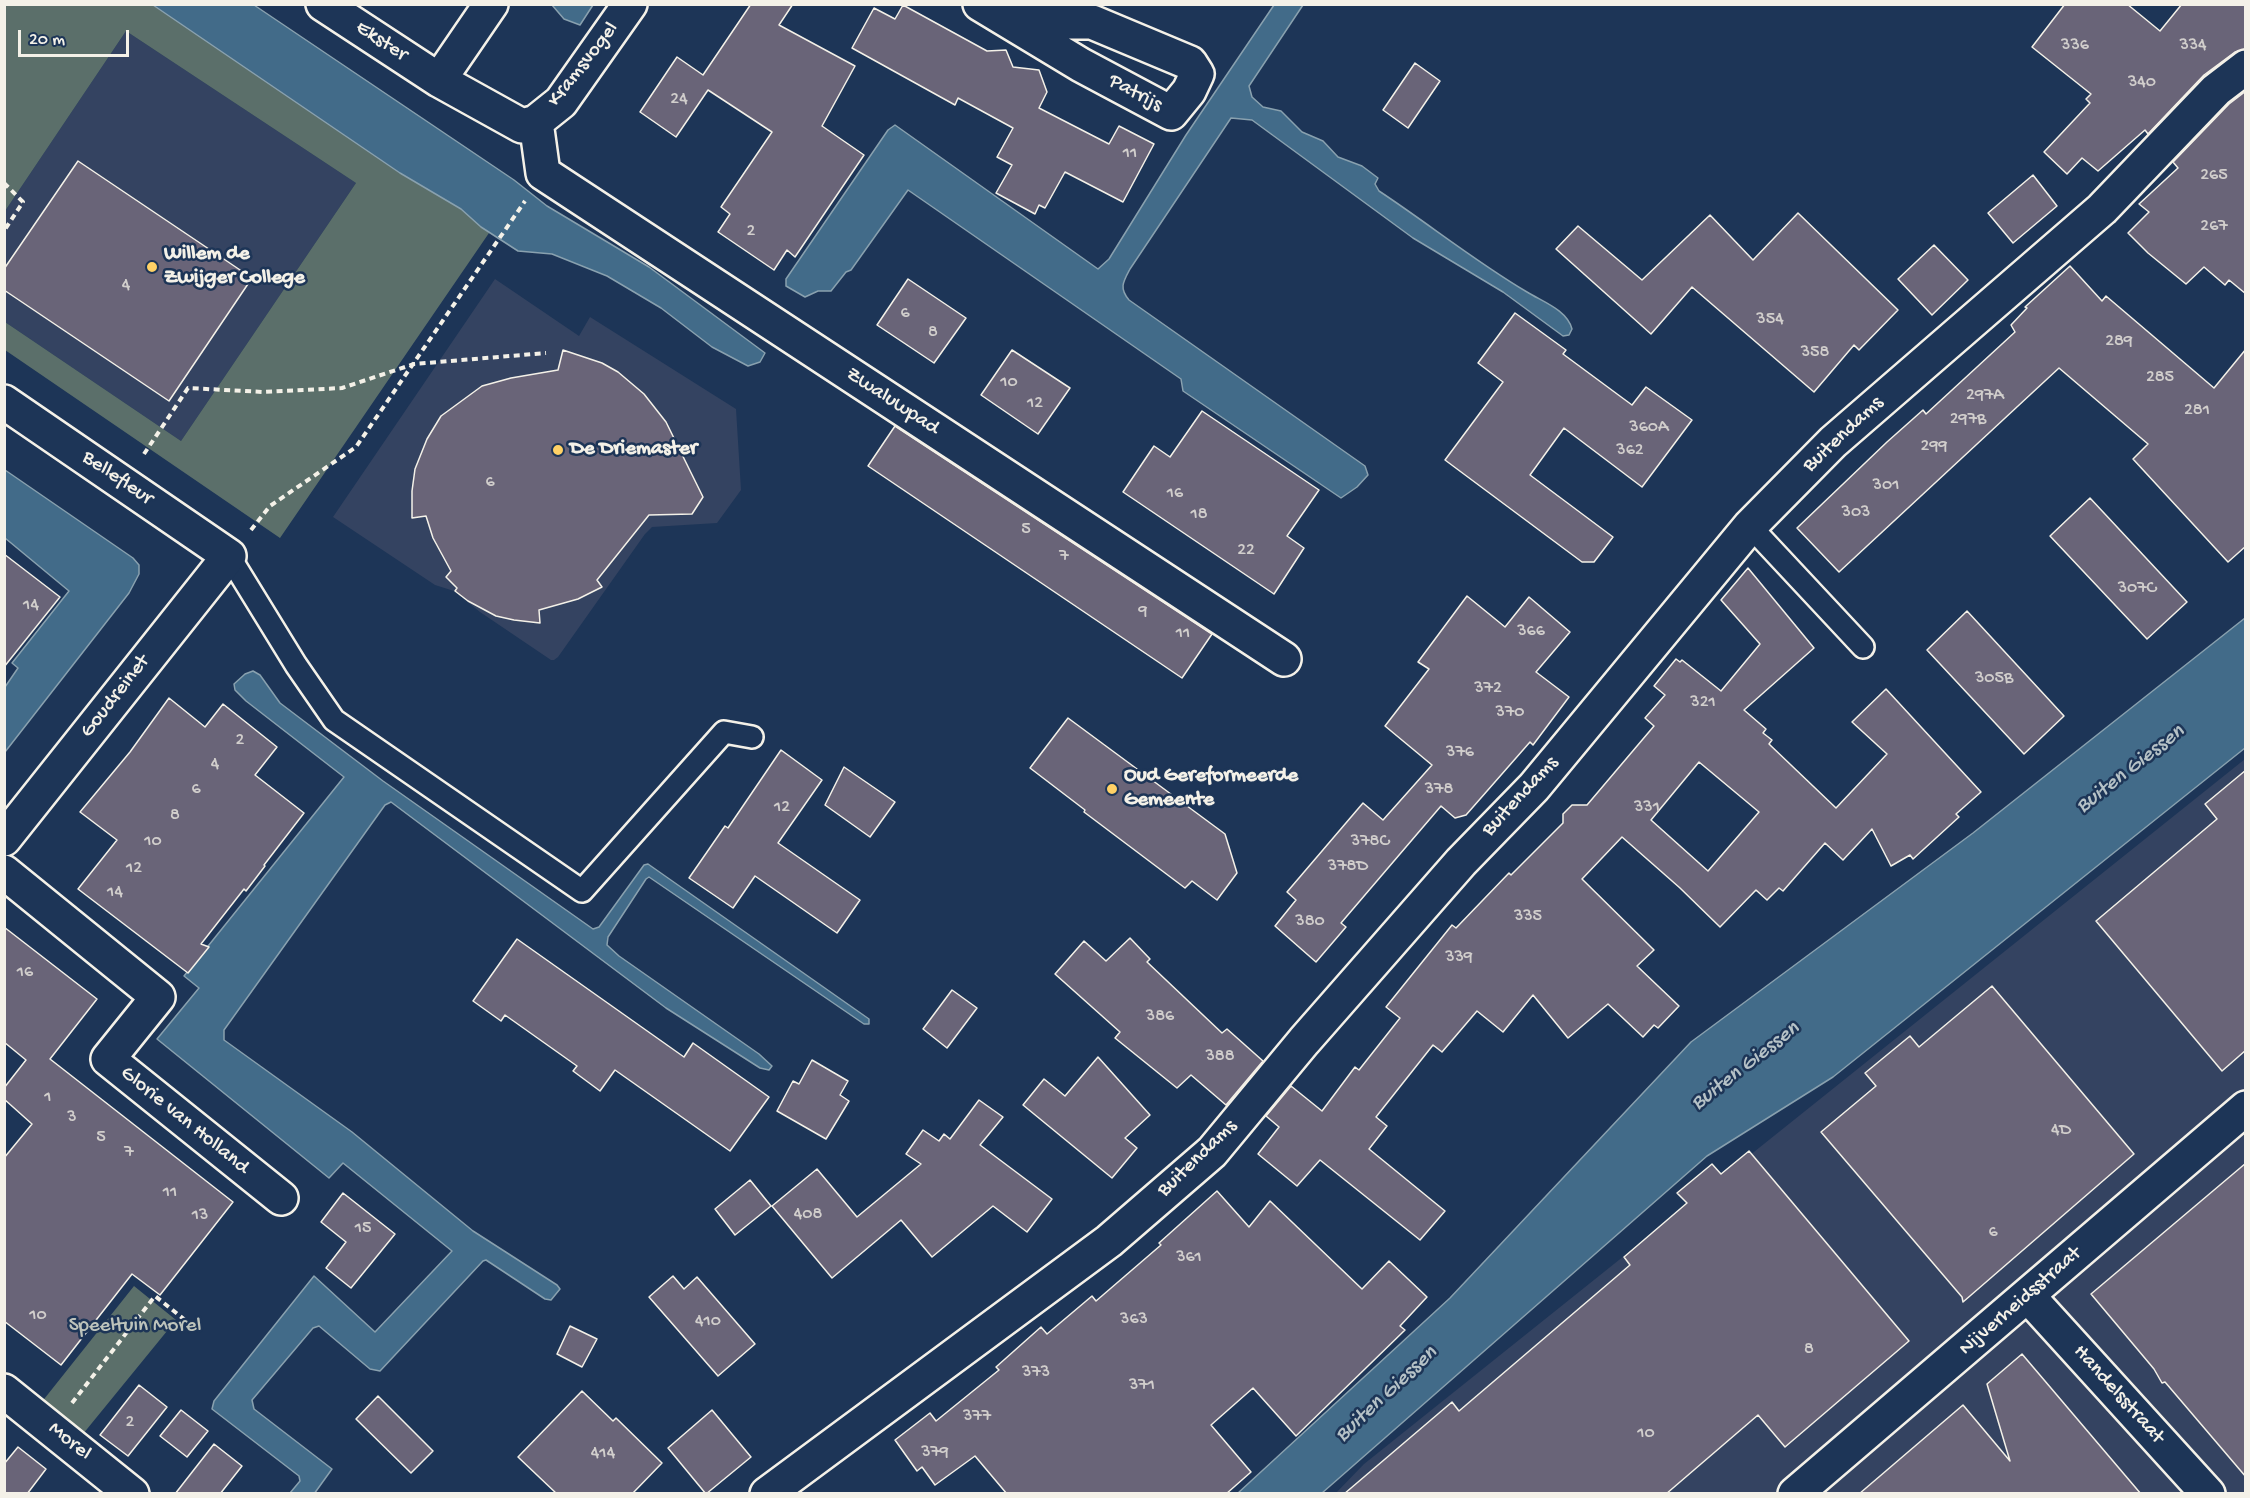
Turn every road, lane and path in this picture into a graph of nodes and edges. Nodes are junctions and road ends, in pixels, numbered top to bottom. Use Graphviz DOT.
graph roads {
  1 [pos="323,4"];
  2 [pos="491,4"];
  3 [pos="630,4"];
  4 [pos="980,4"];
  5 [pos="1018,13"];
  6 [pos="1096,13"];
  7 [pos="2246,67"];
  8 [pos="439,80"];
  9 [pos="536,122"];
  10 [pos="4,183"];
  11 [pos="531,194"];
  12 [pos="4,231"];
  13 [pos="546,353"];
  14 [pos="414,364"];
  15 [pos="4,402"];
  16 [pos="138,462"];
  17 [pos="1750,526"];
  18 [pos="229,556"];
  19 [pos="1863,647"];
  20 [pos="1284,659"];
  21 [pos="752,737"];
  22 [pos="4,839"];
  23 [pos="4,872"];
  24 [pos="2246,1108"];
  25 [pos="280,1198"];
  26 [pos="2028,1296"];
  27 [pos="185,1320"];
  28 [pos="4,1391"];
  29 [pos="53,1428"];
  30 [pos="132,1494"];
  31 [pos="767,1494"];
  32 [pos="1795,1494"];
  33 [pos="2208,1494"];
  1 -- 8 [label="street, Ekster"];
  2 -- 8 [label="street"];
  3 -- 9 [label="street, Kramsvogel"];
  4 -- 5 [label="street, Patrijs"];
  5 -- 6 [label="street, Patrijs"];
  5 -- 6 [label="street, Patrijs"];
  7 -- 17 [label="street, Buitendams"];
  8 -- 9 [label="street, Kramsvogel"];
  9 -- 20 [label="street, Zwaluwpad"];
  10 -- 12 [label="path"];
  11 -- 14 [label="path"];
  13 -- 14 [label="path"];
  14 -- 16 [label="path"];
  14 -- 18 [label="path"];
  15 -- 18 [label="street, Bellefleur"];
  17 -- 19 [label="lane"];
  17 -- 31 [label="street, Buitendams"];
  18 -- 21 [label="lane"];
  18 -- 22 [label="street, Goudreinet"];
  23 -- 25 [label="street, Glorie van Holland"];
  24 -- 26 [label="street, Nijverheidsstraat"];
  26 -- 32 [label="street, Nijverheidsstraat"];
  26 -- 33 [label="street, Handelsstraat"];
  27 -- 29 [label="path"];
  28 -- 29 [label="street, Morel"];
  29 -- 30 [label="street, Morel"];
}
